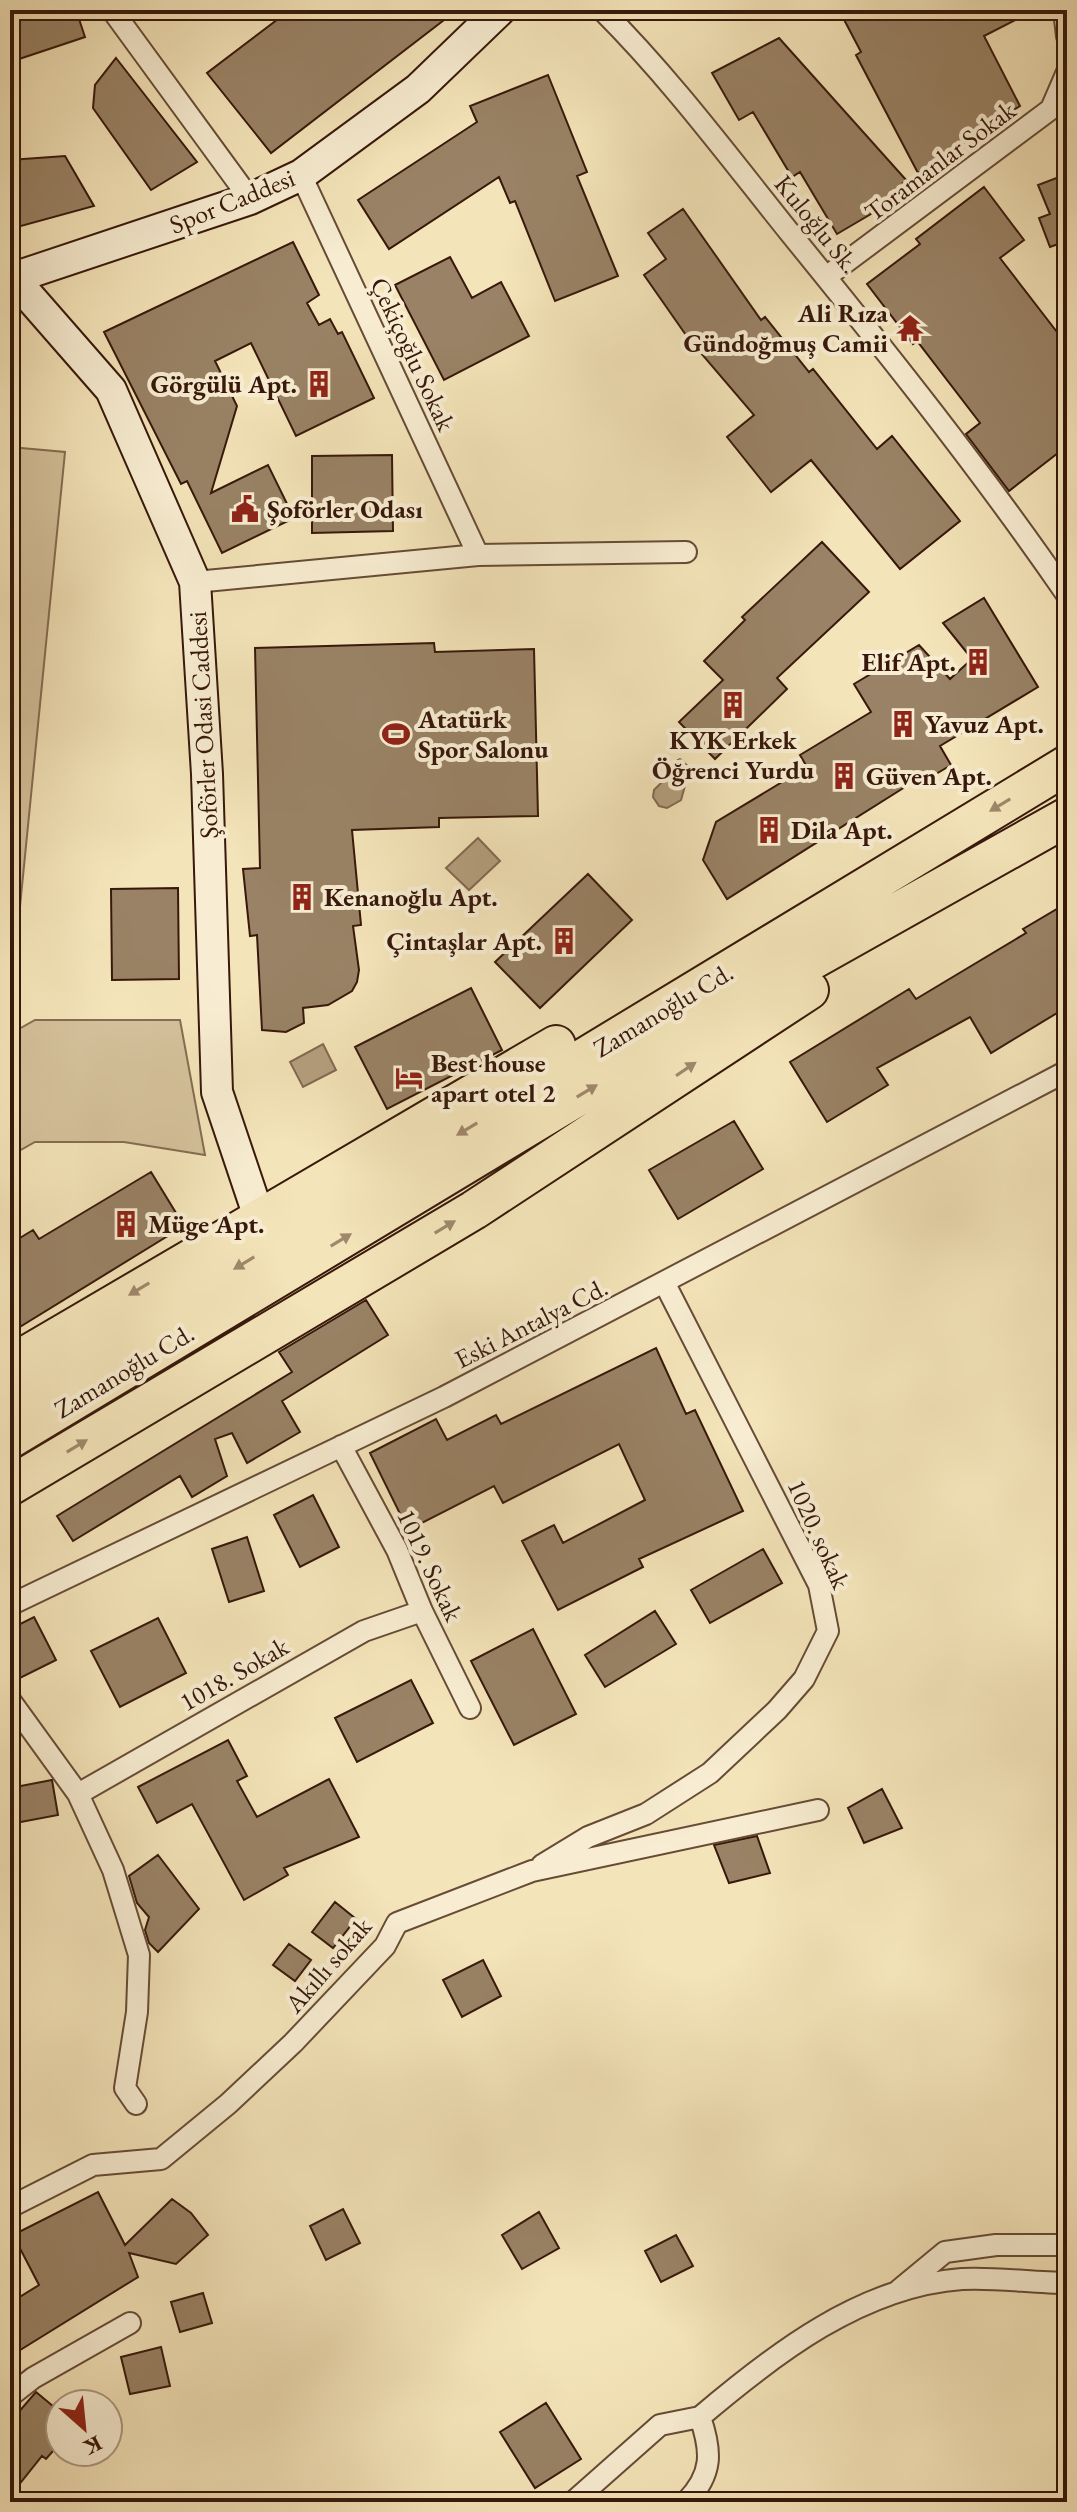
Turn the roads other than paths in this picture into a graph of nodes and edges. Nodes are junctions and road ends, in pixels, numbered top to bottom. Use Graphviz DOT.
graph roads {
  1 [pos="112,10"];
  2 [pos="500,10"];
  3 [pos="602,10"];
  4 [pos="1064,10"];
  5 [pos="1067,36"];
  6 [pos="1067,72"];
  7 [pos="1061,103"];
  8 [pos="301,175"];
  9 [pos="250,199"];
  10 [pos="826,277"];
  11 [pos="12,279"];
  12 [pos="686,552"];
  13 [pos="478,555"];
  14 [pos="195,582"];
  15 [pos="1067,595"];
  16 [pos="1067,765"];
  17 [pos="1067,817"];
  18 [pos="868,886"];
  19 [pos="935,892"];
  20 [pos="1067,1071"];
  21 [pos="259,1217"];
  22 [pos="665,1284"];
  23 [pos="10,1365"];
  24 [pos="10,1401"];
  25 [pos="10,1439"];
  26 [pos="341,1446"];
  27 [pos="10,1486"];
  28 [pos="10,1605"];
  29 [pos="422,1611"];
  30 [pos="10,1700"];
  31 [pos="470,1708"];
  32 [pos="78,1794"];
  33 [pos="818,1810"];
  34 [pos="532,1871"];
  35 [pos="136,2104"];
  36 [pos="10,2207"];
  37 [pos="1067,2245"];
  38 [pos="1067,2283"];
  39 [pos="899,2290"];
  40 [pos="130,2323"];
  41 [pos="10,2396"];
  42 [pos="700,2417"];
  43 [pos="573,2502"];
  44 [pos="686,2502"];
  1 -- 9 [label="street"];
  2 -- 8 [label="street, Spor Caddesi"];
  3 -- 10 [label="street, Kuloğlu Sk."];
  4 -- 5 [label="street"];
  6 -- 7 [label="street, Toramanlar Sokak"];
  7 -- 10 [label="street, Toramanlar Sokak"];
  8 -- 9 [label="street, Spor Caddesi"];
  8 -- 13 [label="street, Çekiçoğlu Sokak"];
  9 -- 11 [label="street, Spor Caddesi"];
  10 -- 15 [label="street, Kuloğlu Sk."];
  11 -- 14 [label="street, Şoförler Odasi Caddesi"];
  12 -- 13 [label="street"];
  13 -- 14 [label="street"];
  14 -- 21 [label="street, Şoförler Odasi Caddesi"];
  16 -- 18 [label="highway, Zamanoğlu Cd., one-way"];
  17 -- 19 [label="highway, Zamanoğlu Cd."];
  18 -- 21 [label="highway"];
  18 -- 24 [label="highway, Zamanoğlu Cd., one-way"];
  25 -- 19 [label="highway, Zamanoğlu Cd., one-way"];
  27 -- 19 [label="highway, one-way"];
  20 -- 22 [label="street, Eski Antalya Cd."];
  21 -- 23 [label="highway, one-way"];
  22 -- 26 [label="street, Eski Antalya Cd."];
  22 -- 34 [label="street, 1020. sokak"];
  26 -- 28 [label="street, Eski Antalya Cd."];
  26 -- 29 [label="street, 1019. Sokak"];
  29 -- 31 [label="street, 1019. Sokak"];
  29 -- 32 [label="street, 1018. Sokak"];
  30 -- 32 [label="street"];
  32 -- 35 [label="street"];
  33 -- 34 [label="street, Akıllı sokak"];
  34 -- 36 [label="street, Akıllı sokak"];
  37 -- 39 [label="street"];
  38 -- 39 [label="street"];
  39 -- 42 [label="street"];
  40 -- 41 [label="street"];
  42 -- 43 [label="street"];
  42 -- 44 [label="street"];
}
